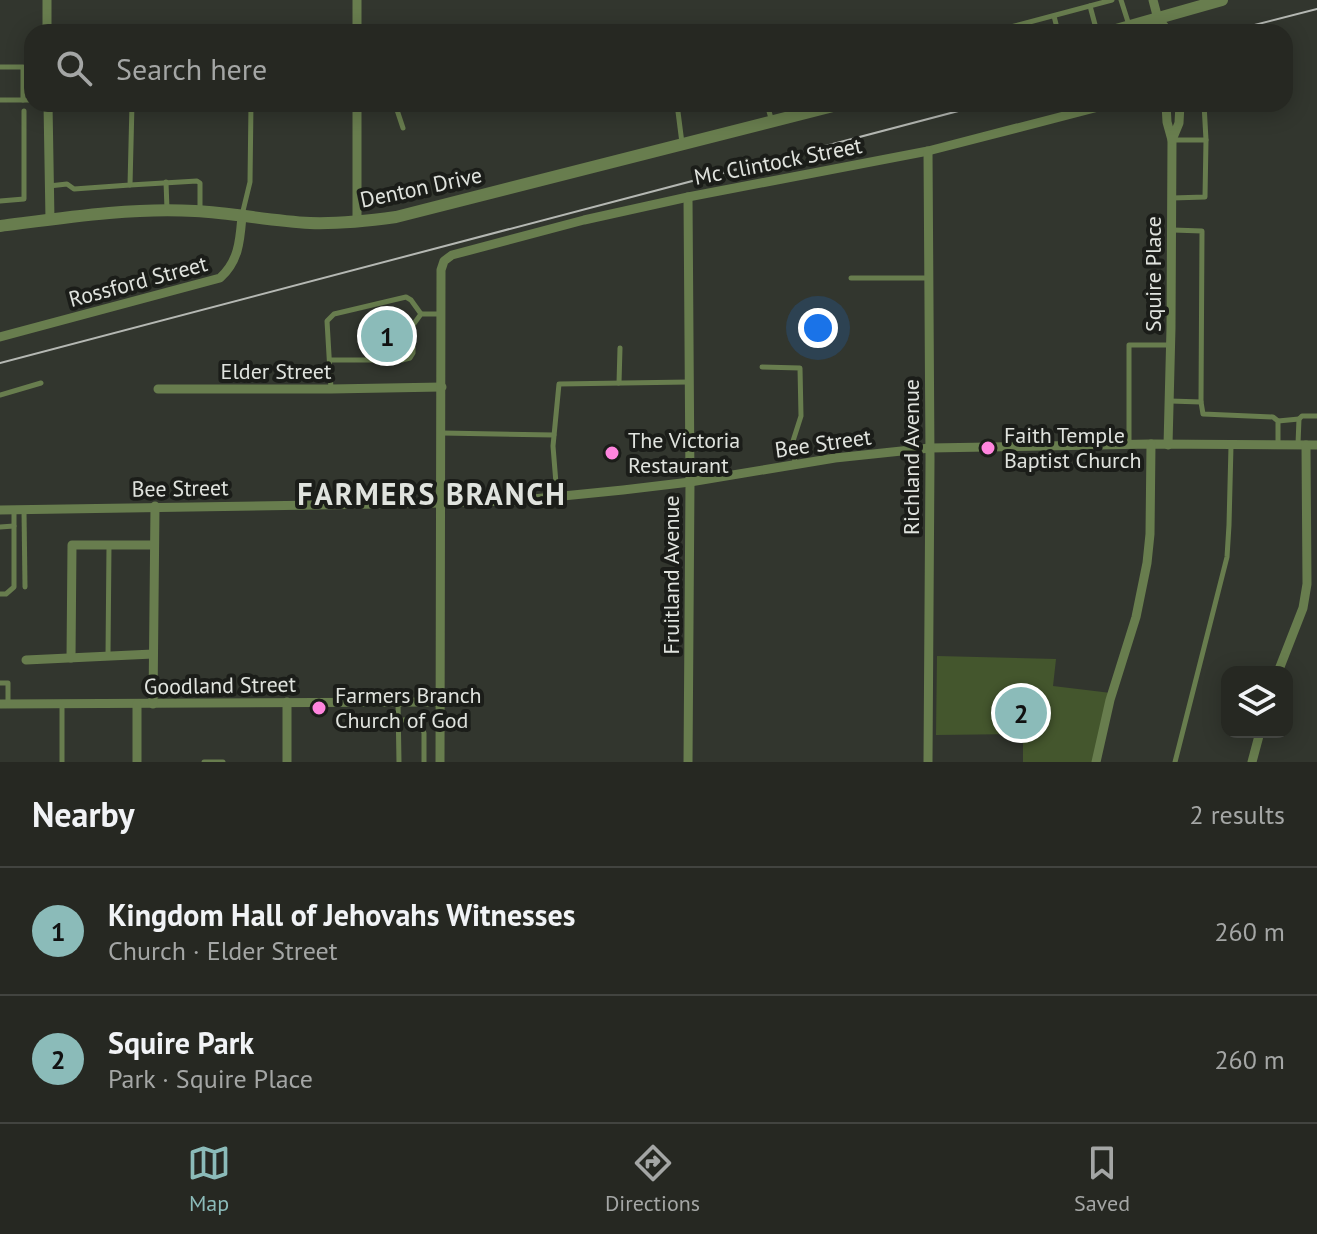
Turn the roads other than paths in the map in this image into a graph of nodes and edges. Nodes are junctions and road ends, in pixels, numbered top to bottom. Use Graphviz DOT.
graph roads {
  1 [pos="47,0"];
  2 [pos="357,0"];
  3 [pos="1112,0"];
  4 [pos="1121,0"];
  5 [pos="1153,0"];
  6 [pos="1222,0"];
  7 [pos="1090,6"];
  8 [pos="1054,16"];
  9 [pos="47,24"];
  10 [pos="357,24"];
  11 [pos="1023,24"];
  12 [pos="1056,24"];
  13 [pos="1095,24"];
  14 [pos="1129,24"];
  15 [pos="1157,24"];
  16 [pos="1160,24"];
  17 [pos="0,67"];
  18 [pos="0,100"];
  19 [pos="23,100"];
  20 [pos="24,111"];
  21 [pos="48,112"];
  22 [pos="132,112"];
  23 [pos="251,112"];
  24 [pos="357,112"];
  25 [pos="398,112"];
  26 [pos="678,112"];
  27 [pos="770,112"];
  28 [pos="812,112"];
  29 [pos="1079,112"];
  30 [pos="1166,112"];
  31 [pos="1180,112"];
  32 [pos="1204,112"];
  33 [pos="773,123"];
  34 [pos="403,128"];
  35 [pos="1172,140"];
  36 [pos="1206,140"];
  37 [pos="682,144"];
  38 [pos="928,151"];
  39 [pos="166,182"];
  40 [pos="130,185"];
  41 [pos="49,186"];
  42 [pos="688,197"];
  43 [pos="1172,198"];
  44 [pos="0,201"];
  45 [pos="167,211"];
  46 [pos="200,211"];
  47 [pos="242,216"];
  48 [pos="50,220"];
  49 [pos="357,222"];
  50 [pos="0,226"];
  51 [pos="1172,230"];
  52 [pos="851,278"];
  53 [pos="929,278"];
  54 [pos="421,314"];
  55 [pos="441,314"];
  56 [pos="0,337"];
  57 [pos="1171,345"];
  58 [pos="620,348"];
  59 [pos="330,360"];
  60 [pos="762,367"];
  61 [pos="689,382"];
  62 [pos="41,383"];
  63 [pos="619,383"];
  64 [pos="442,387"];
  65 [pos="158,389"];
  66 [pos="331,389"];
  67 [pos="0,395"];
  68 [pos="1169,401"];
  69 [pos="1201,402"];
  70 [pos="1317,416"];
  71 [pos="1299,419"];
  72 [pos="1278,421"];
  73 [pos="442,433"];
  74 [pos="554,435"];
  75 [pos="1151,444"];
  76 [pos="1129,445"];
  77 [pos="1168,445"];
  78 [pos="1231,445"];
  79 [pos="1278,445"];
  80 [pos="1307,445"];
  81 [pos="930,448"];
  82 [pos="795,465"];
  83 [pos="690,482"];
  84 [pos="557,496"];
  85 [pos="442,503"];
  86 [pos="155,506"];
  87 [pos="19,509"];
  88 [pos="0,510"];
  89 [pos="14,526"];
  90 [pos="0,527"];
  91 [pos="109,545"];
  92 [pos="154,545"];
  93 [pos="25,587"];
  94 [pos="0,594"];
  95 [pos="153,654"];
  96 [pos="108,656"];
  97 [pos="71,658"];
  98 [pos="26,660"];
  99 [pos="1280,666"];
  100 [pos="0,683"];
  101 [pos="287,702"];
  102 [pos="398,702"];
  103 [pos="440,702"];
  104 [pos="4,704"];
  105 [pos="62,704"];
  106 [pos="137,704"];
  107 [pos="153,704"];
  108 [pos="398,720"];
  109 [pos="1258,738"];
  110 [pos="62,762"];
  111 [pos="137,762"];
  112 [pos="204,762"];
  113 [pos="223,762"];
  114 [pos="287,762"];
  115 [pos="399,762"];
  116 [pos="424,762"];
  117 [pos="440,762"];
  118 [pos="688,762"];
  119 [pos="928,762"];
  120 [pos="1096,762"];
  121 [pos="1175,762"];
  122 [pos="1252,762"];
  1 -- 9 [label="street"];
  2 -- 10 [label="street"];
  3 -- 7 [label="lane"];
  4 -- 14 [label="lane"];
  5 -- 15 [label="street"];
  6 -- 16 [label="street"];
  7 -- 8 [label="lane"];
  7 -- 13 [label="lane"];
  8 -- 11 [label="lane"];
  8 -- 12 [label="lane"];
  17 -- 19 [label="lane"];
  18 -- 19 [label="lane"];
  20 -- 44 [label="lane"];
  21 -- 41 [label="street"];
  22 -- 40 [label="lane"];
  23 -- 47 [label="lane"];
  24 -- 49 [label="street"];
  25 -- 34 [label="lane"];
  26 -- 37 [label="lane"];
  27 -- 33 [label="lane"];
  28 -- 33 [label="street, Denton Drive"];
  29 -- 38 [label="street, Mc Clintock Street"];
  30 -- 35 [label="street, Squire Place"];
  31 -- 35 [label="street"];
  32 -- 36 [label="lane"];
  33 -- 37 [label="street, Denton Drive"];
  35 -- 36 [label="lane"];
  35 -- 43 [label="street, Squire Place"];
  36 -- 43 [label="lane"];
  37 -- 49 [label="street, Denton Drive"];
  38 -- 42 [label="street, Mc Clintock Street"];
  38 -- 53 [label="street, Richland Avenue"];
  39 -- 40 [label="lane"];
  39 -- 45 [label="lane"];
  39 -- 46 [label="lane"];
  40 -- 41 [label="lane"];
  41 -- 48 [label="street"];
  42 -- 55 [label="street, Mc Clintock Street"];
  42 -- 61 [label="street, Fruitland Avenue"];
  43 -- 51 [label="street, Squire Place"];
  45 -- 46 [label="street, Denton Drive"];
  45 -- 48 [label="street, Denton Drive"];
  46 -- 47 [label="street, Denton Drive"];
  47 -- 49 [label="street, Denton Drive"];
  47 -- 56 [label="street, Rossford Street"];
  48 -- 50 [label="street, Denton Drive"];
  51 -- 57 [label="street, Squire Place"];
  51 -- 69 [label="lane"];
  52 -- 53 [label="lane"];
  53 -- 81 [label="street, Richland Avenue"];
  54 -- 55 [label="lane"];
  54 -- 59 [label="lane"];
  54 -- 59 [label="lane"];
  55 -- 64 [label="street"];
  57 -- 68 [label="street, Squire Place"];
  57 -- 76 [label="lane"];
  58 -- 63 [label="lane"];
  59 -- 66 [label="lane"];
  60 -- 82 [label="lane"];
  61 -- 63 [label="lane"];
  61 -- 83 [label="street, Fruitland Avenue"];
  62 -- 67 [label="lane"];
  63 -- 74 [label="lane"];
  64 -- 66 [label="street, Elder Street"];
  64 -- 73 [label="street"];
  65 -- 66 [label="street, Elder Street"];
  68 -- 69 [label="lane"];
  68 -- 77 [label="street, Squire Place"];
  69 -- 72 [label="lane"];
  70 -- 71 [label="lane"];
  71 -- 72 [label="lane"];
  71 -- 80 [label="lane"];
  72 -- 79 [label="lane"];
  73 -- 74 [label="lane"];
  73 -- 85 [label="street"];
  74 -- 84 [label="lane"];
  75 -- 76 [label="street, Bee Street"];
  75 -- 77 [label="street, Bee Street"];
  75 -- 120 [label="street"];
  76 -- 81 [label="street, Bee Street"];
  77 -- 78 [label="street, Bee Street"];
  78 -- 79 [label="street, Bee Street"];
  78 -- 121 [label="lane"];
  79 -- 80 [label="street, Bee Street"];
  80 -- 99 [label="street"];
  81 -- 82 [label="street, Bee Street"];
  81 -- 119 [label="street, Richland Avenue"];
  82 -- 83 [label="street, Bee Street"];
  83 -- 84 [label="street, Bee Street"];
  83 -- 118 [label="street, Fruitland Avenue"];
  84 -- 85 [label="street, Bee Street"];
  85 -- 86 [label="street, Bee Street"];
  85 -- 103 [label="street"];
  86 -- 87 [label="street, Bee Street"];
  86 -- 92 [label="street"];
  87 -- 88 [label="street, Bee Street"];
  87 -- 89 [label="lane"];
  87 -- 93 [label="lane"];
  89 -- 90 [label="lane"];
  89 -- 94 [label="lane"];
  91 -- 92 [label="street"];
  91 -- 96 [label="lane"];
  91 -- 97 [label="street"];
  92 -- 95 [label="street"];
  95 -- 96 [label="street"];
  95 -- 107 [label="street"];
  96 -- 97 [label="street"];
  97 -- 98 [label="street"];
  100 -- 104 [label="lane"];
  101 -- 102 [label="street, Goodland Street"];
  101 -- 107 [label="street, Goodland Street"];
  101 -- 114 [label="street"];
  102 -- 103 [label="street, Goodland Street"];
  102 -- 108 [label="lane"];
  103 -- 117 [label="street"];
  104 -- 105 [label="street, Goodland Street"];
  105 -- 106 [label="street, Goodland Street"];
  105 -- 110 [label="lane"];
  106 -- 107 [label="street, Goodland Street"];
  106 -- 111 [label="street"];
  108 -- 115 [label="lane"];
  108 -- 116 [label="lane"];
  109 -- 122 [label="street"];
  112 -- 113 [label="lane"];
}
